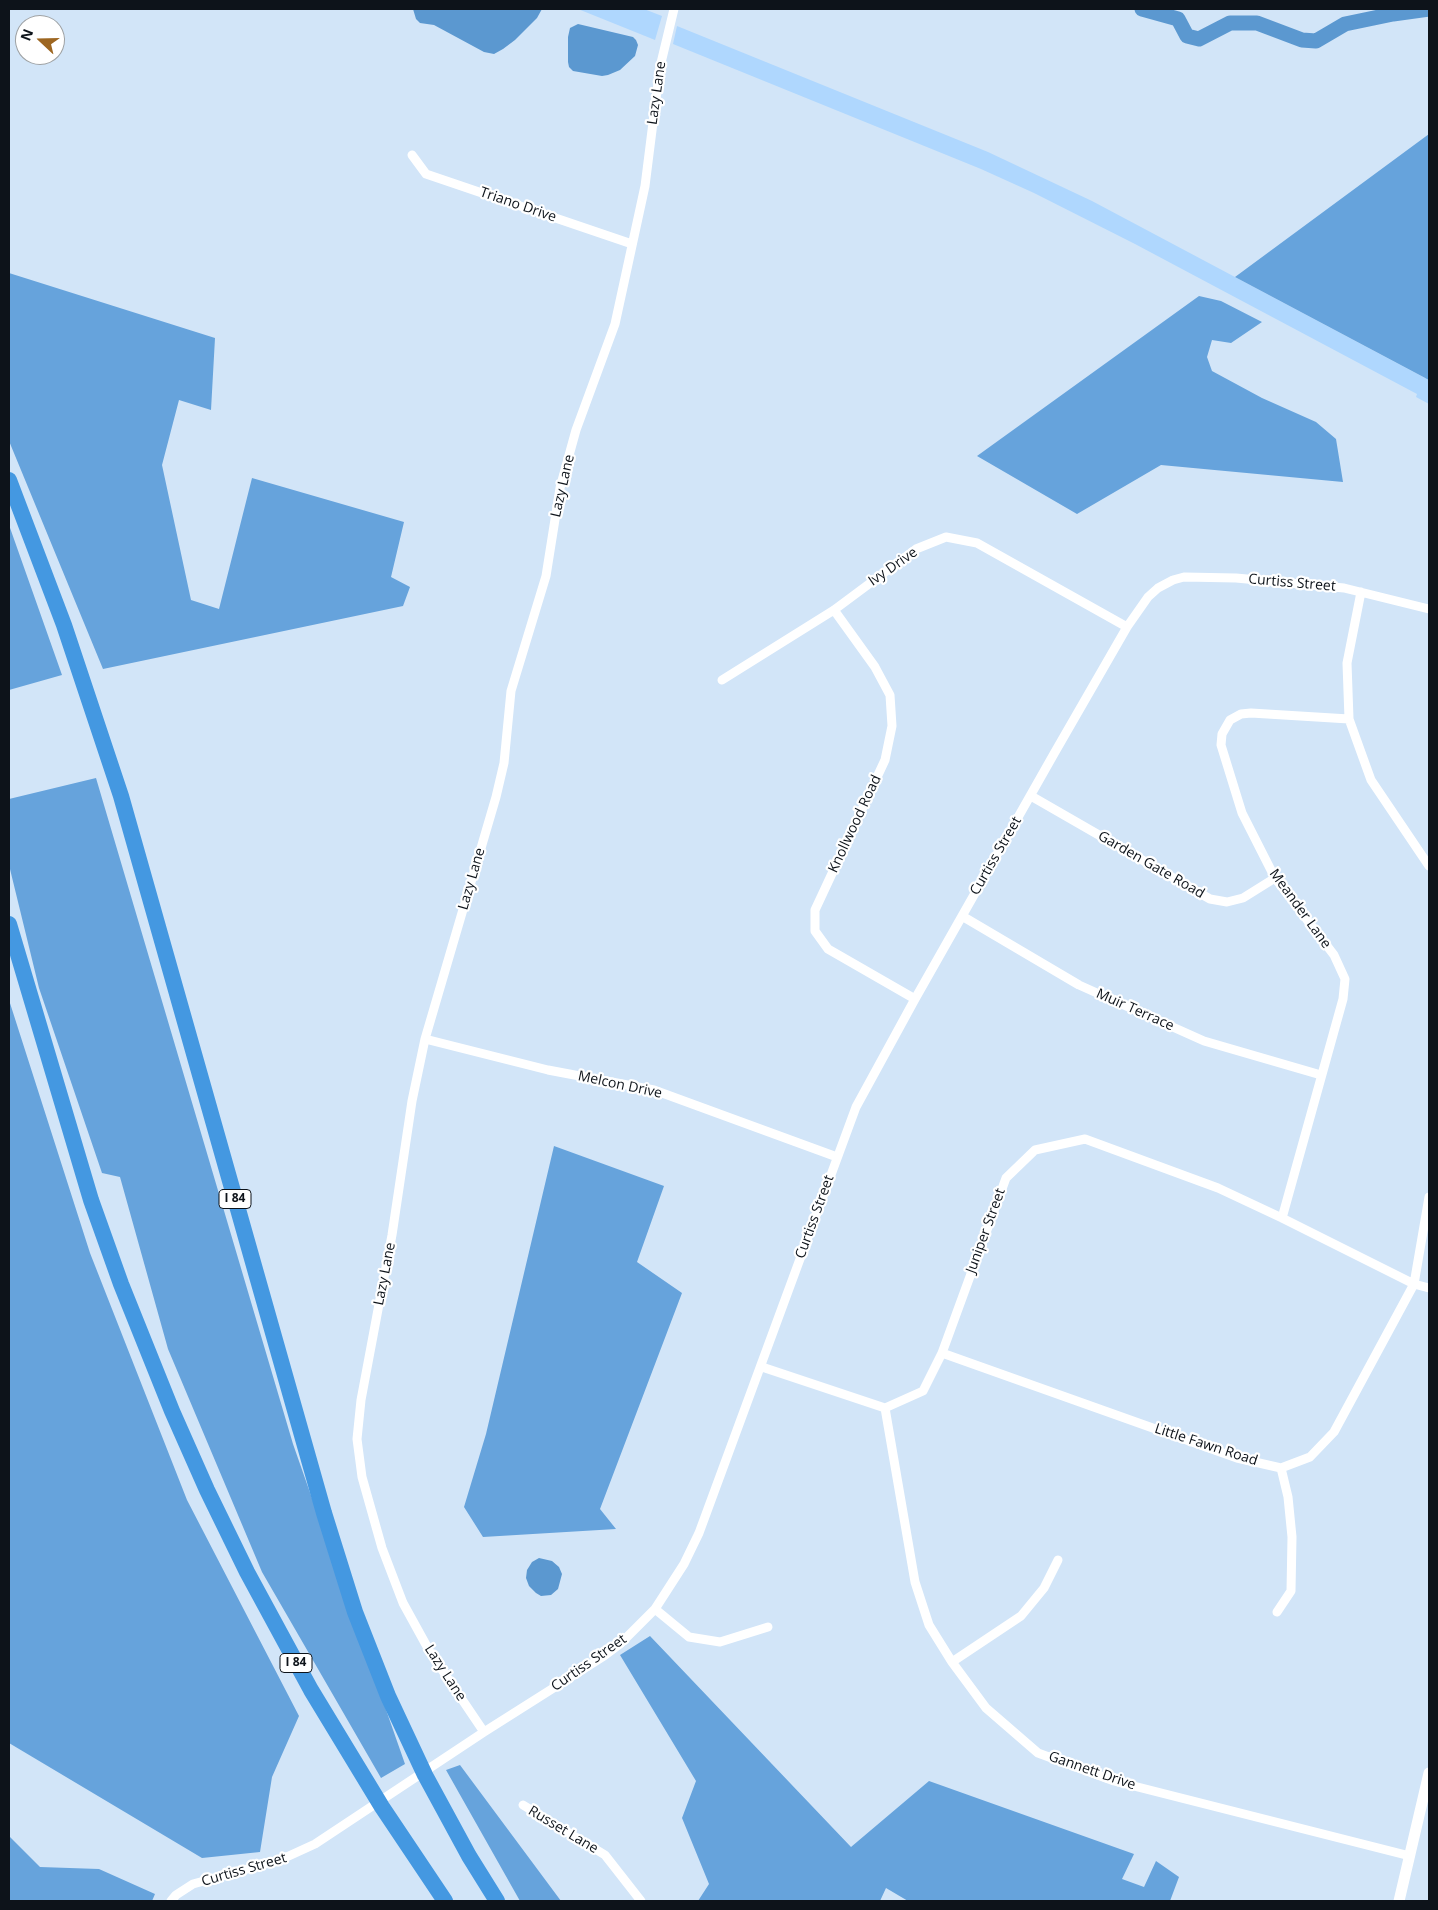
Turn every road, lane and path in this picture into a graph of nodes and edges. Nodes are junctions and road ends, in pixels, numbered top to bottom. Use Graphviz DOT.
graph roads {
  1 [pos="674,9"];
  2 [pos="412,155"];
  3 [pos="632,244"];
  4 [pos="9,480"];
  5 [pos="1361,592"];
  6 [pos="1429,609"];
  7 [pos="834,610"];
  8 [pos="1127,627"];
  9 [pos="722,680"];
  10 [pos="1349,719"];
  11 [pos="1031,796"];
  12 [pos="1429,866"];
  13 [pos="1275,878"];
  14 [pos="962,916"];
  15 [pos="9,924"];
  16 [pos="915,999"];
  17 [pos="425,1039"];
  18 [pos="1321,1075"];
  19 [pos="837,1157"];
  20 [pos="1429,1198"];
  21 [pos="1282,1218"];
  22 [pos="1414,1284"];
  23 [pos="1429,1288"];
  24 [pos="942,1354"];
  25 [pos="762,1367"];
  26 [pos="885,1408"];
  27 [pos="1281,1468"];
  28 [pos="1058,1560"];
  29 [pos="655,1608"];
  30 [pos="1277,1612"];
  31 [pos="768,1627"];
  32 [pos="952,1662"];
  33 [pos="484,1732"];
  34 [pos="1429,1773"];
  35 [pos="523,1805"];
  36 [pos="1410,1856"];
  37 [pos="171,1901"];
  38 [pos="445,1901"];
  39 [pos="497,1901"];
  40 [pos="641,1901"];
  41 [pos="1399,1901"];
  1 -- 3 [label="street, Lazy Lane"];
  2 -- 3 [label="street, Triano Drive"];
  3 -- 17 [label="street, Lazy Lane"];
  4 -- 39 [label="highway, I 84"];
  5 -- 6 [label="street, Curtiss Street"];
  5 -- 8 [label="street, Curtiss Street"];
  5 -- 10 [label="street"];
  7 -- 8 [label="street, Ivy Drive"];
  7 -- 9 [label="street, Ivy Drive"];
  7 -- 16 [label="street, Knollwood Road"];
  8 -- 11 [label="street, Curtiss Street"];
  10 -- 12 [label="street"];
  10 -- 13 [label="street, Meander Lane"];
  11 -- 13 [label="street, Garden Gate Road"];
  11 -- 14 [label="street, Curtiss Street"];
  13 -- 18 [label="street, Meander Lane"];
  14 -- 16 [label="street, Curtiss Street"];
  14 -- 18 [label="street, Muir Terrace"];
  15 -- 38 [label="highway, I 84"];
  16 -- 19 [label="street, Curtiss Street"];
  17 -- 19 [label="street, Melcon Drive"];
  17 -- 33 [label="street, Lazy Lane"];
  18 -- 21 [label="street, Meander Lane"];
  19 -- 25 [label="street, Curtiss Street"];
  20 -- 22 [label="street"];
  21 -- 22 [label="street, Juniper Street"];
  21 -- 24 [label="street, Juniper Street"];
  22 -- 23 [label="street, Juniper Street"];
  22 -- 27 [label="street"];
  24 -- 26 [label="street, Juniper Street"];
  24 -- 27 [label="street, Little Fawn Road"];
  25 -- 26 [label="street"];
  25 -- 29 [label="street, Curtiss Street"];
  26 -- 32 [label="street, Gannett Drive"];
  27 -- 30 [label="street"];
  28 -- 32 [label="street"];
  29 -- 31 [label="street"];
  29 -- 33 [label="street, Curtiss Street"];
  32 -- 36 [label="street, Gannett Drive"];
  33 -- 37 [label="street, Curtiss Street"];
  34 -- 36 [label="street"];
  35 -- 40 [label="street, Russet Lane"];
  36 -- 41 [label="street"];
}
